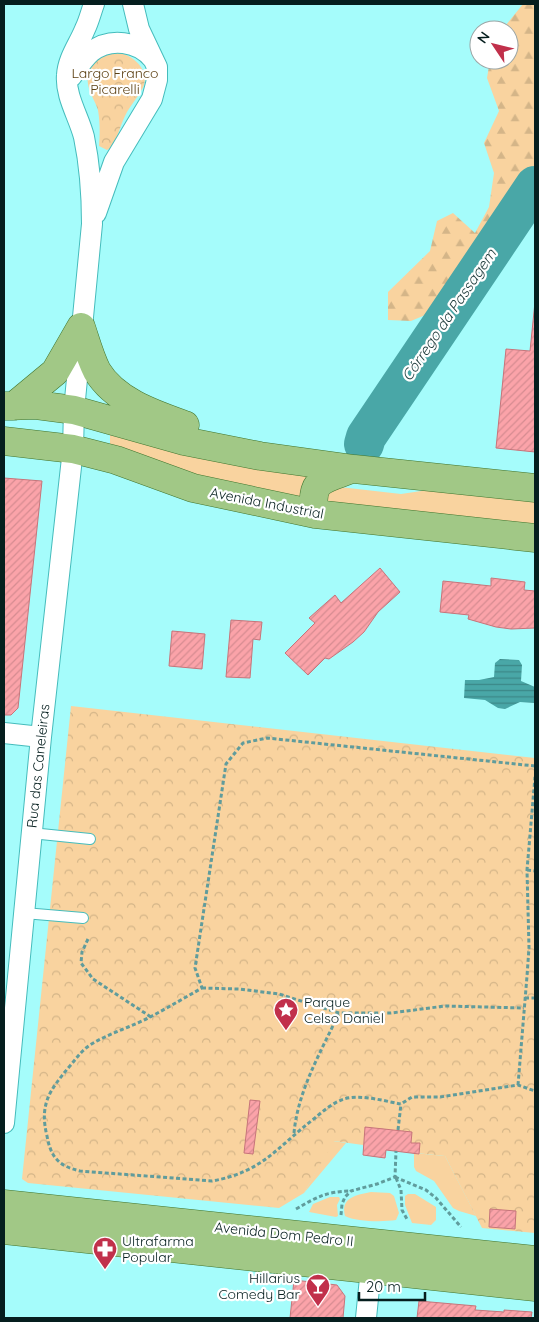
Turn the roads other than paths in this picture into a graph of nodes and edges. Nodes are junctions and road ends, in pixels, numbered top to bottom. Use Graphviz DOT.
graph roads {
  1 [pos="94,4"];
  2 [pos="133,4"];
  3 [pos="156,63"];
  4 [pos="67,83"];
  5 [pos="92,224"];
  6 [pos="81,327"];
  7 [pos="9,406"];
  8 [pos="74,410"];
  9 [pos="4,441"];
  10 [pos="73,449"];
  11 [pos="260,456"];
  12 [pos="354,468"];
  13 [pos="535,488"];
  14 [pos="315,514"];
  15 [pos="535,538"];
  16 [pos="4,733"];
  17 [pos="41,737"];
  18 [pos="32,833"];
  19 [pos="90,839"];
  20 [pos="24,913"];
  21 [pos="83,918"];
  22 [pos="4,1123"];
  23 [pos="4,1204"];
  24 [pos="4,1230"];
  25 [pos="373,1243"];
  26 [pos="535,1260"];
  27 [pos="370,1270"];
  28 [pos="535,1286"];
  29 [pos="366,1318"];
  1 -- 4 [label="street"];
  2 -- 3 [label="street"];
  3 -- 4 [label="street"];
  3 -- 5 [label="street"];
  4 -- 5 [label="street"];
  5 -- 6 [label="street, Rua das Caneleiras"];
  6 -- 7 [label="main road"];
  6 -- 8 [label="street, Rua das Caneleiras"];
  6 -- 11 [label="main road"];
  7 -- 8 [label="main road"];
  8 -- 10 [label="street, Rua das Caneleiras"];
  8 -- 11 [label="main road"];
  9 -- 10 [label="main road, Avenida Industrial"];
  10 -- 14 [label="main road, Avenida Industrial"];
  10 -- 17 [label="street, Rua das Caneleiras"];
  11 -- 12 [label="main road"];
  12 -- 13 [label="main road"];
  12 -- 14 [label="main road"];
  14 -- 15 [label="main road, Avenida Industrial"];
  16 -- 17 [label="street"];
  17 -- 18 [label="street, Rua das Caneleiras"];
  18 -- 19 [label="lane"];
  18 -- 20 [label="street, Rua das Caneleiras"];
  20 -- 21 [label="lane"];
  20 -- 22 [label="street, Rua das Caneleiras"];
  23 -- 25 [label="main road, Avenida Dom Pedro II"];
  24 -- 27 [label="main road, Avenida Dom Pedro II"];
  25 -- 26 [label="main road, Avenida Dom Pedro II"];
  25 -- 27 [label="street"];
  27 -- 28 [label="main road, Avenida Dom Pedro II"];
  27 -- 29 [label="street"];
}
